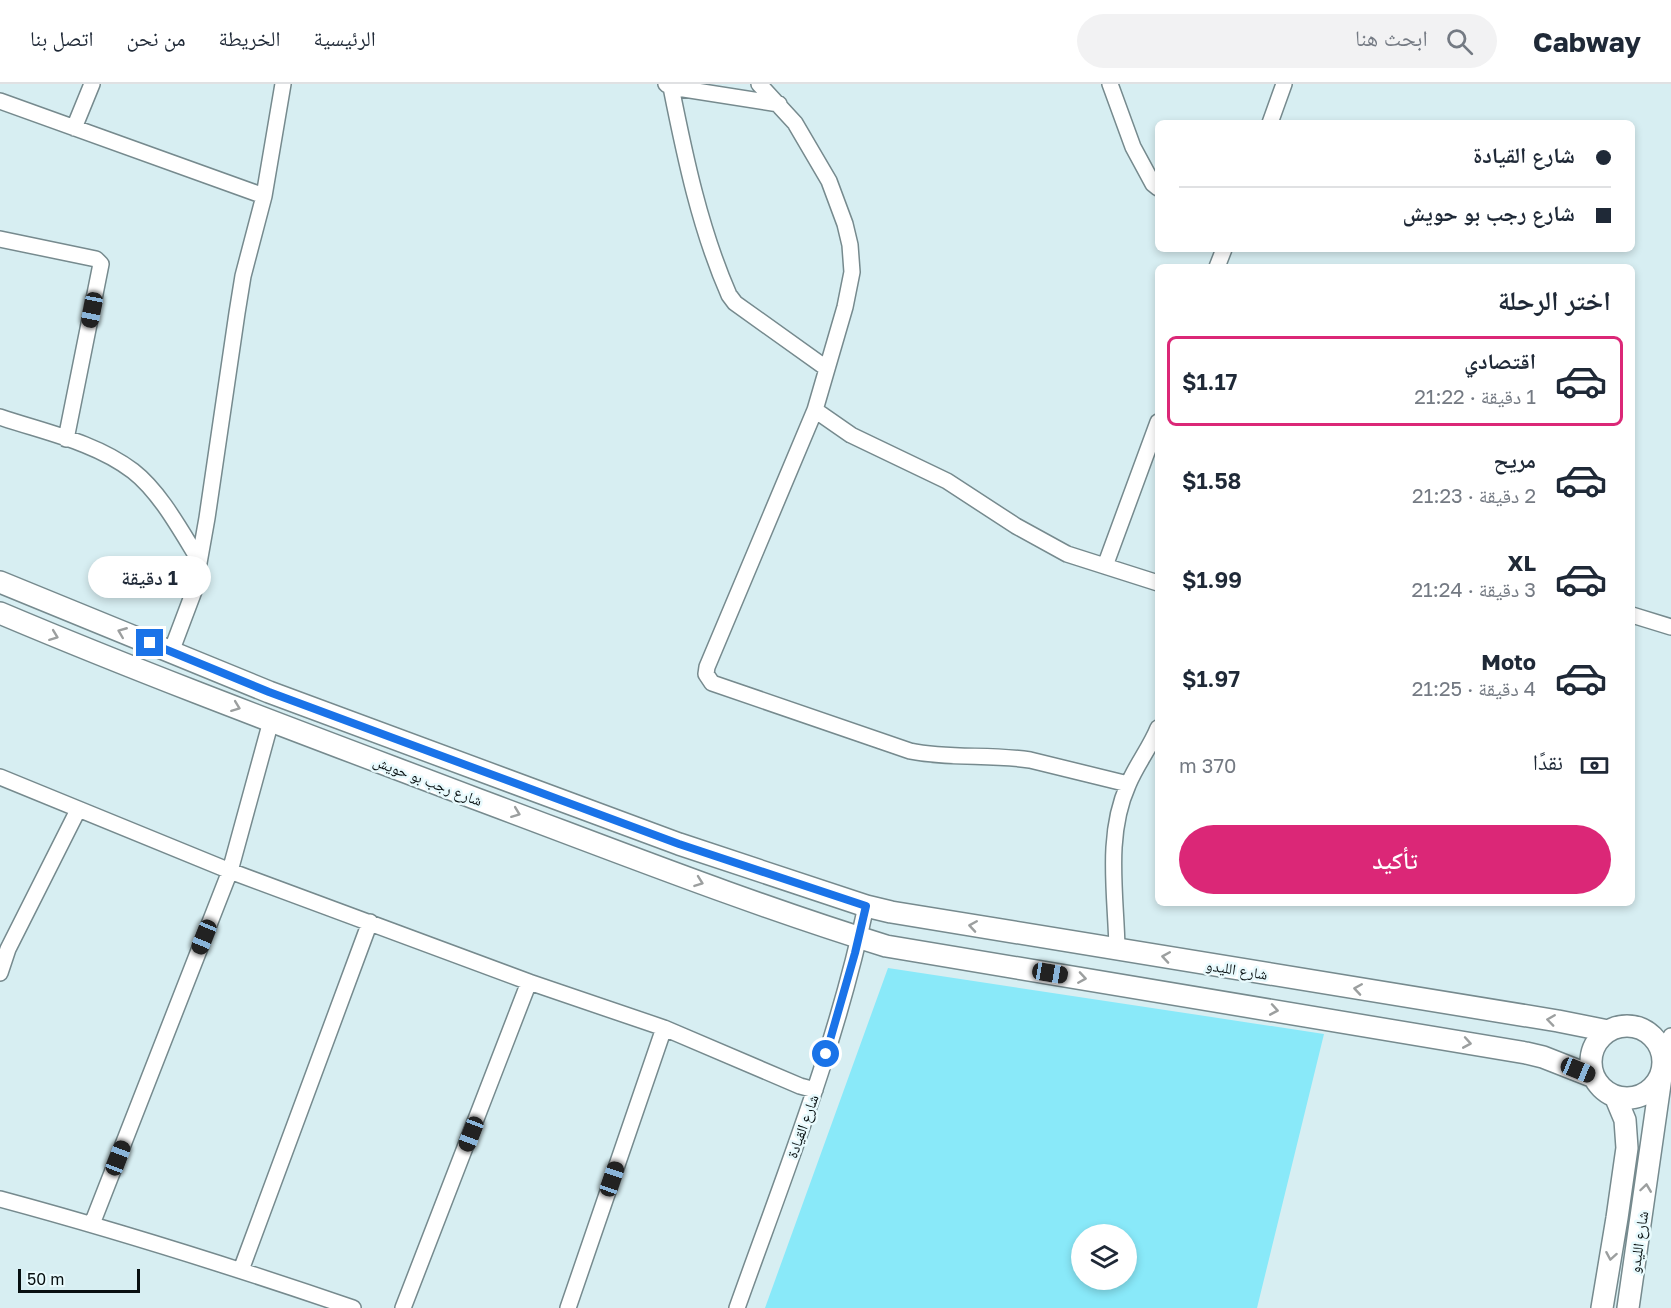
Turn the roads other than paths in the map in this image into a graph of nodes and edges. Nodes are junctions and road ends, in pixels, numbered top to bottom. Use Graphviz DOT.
graph roads {
  1 [pos="92,84"];
  2 [pos="283,84"];
  3 [pos="759,84"];
  4 [pos="1110,84"];
  5 [pos="1284,84"];
  6 [pos="669,86"];
  7 [pos="0,102"];
  8 [pos="778,104"];
  9 [pos="1271,120"];
  10 [pos="74,128"];
  11 [pos="1155,186"];
  12 [pos="264,196"];
  13 [pos="0,239"];
  14 [pos="826,368"];
  15 [pos="814,410"];
  16 [pos="0,417"];
  17 [pos="1155,430"];
  18 [pos="66,439"];
  19 [pos="199,560"];
  20 [pos="1105,566"];
  21 [pos="0,582"];
  22 [pos="1155,582"];
  23 [pos="0,614"];
  24 [pos="1635,616"];
  25 [pos="1671,627"];
  26 [pos="171,652"];
  27 [pos="272,721"];
  28 [pos="1155,734"];
  29 [pos="0,777"];
  30 [pos="1128,784"];
  31 [pos="78,810"];
  32 [pos="230,871"];
  33 [pos="866,906"];
  34 [pos="370,922"];
  35 [pos="860,938"];
  36 [pos="4,948"];
  37 [pos="1117,949"];
  38 [pos="0,973"];
  39 [pos="529,982"];
  40 [pos="664,1028"];
  41 [pos="1608,1031"];
  42 [pos="1671,1036"];
  43 [pos="1662,1063"];
  44 [pos="1594,1077"];
  45 [pos="815,1090"];
  46 [pos="1615,1096"];
  47 [pos="0,1199"];
  48 [pos="92,1224"];
  49 [pos="241,1270"];
  50 [pos="353,1308"];
  51 [pos="403,1308"];
  52 [pos="568,1308"];
  53 [pos="737,1308"];
  54 [pos="1602,1308"];
  55 [pos="1628,1308"];
  1 -- 10 [label="street"];
  2 -- 12 [label="street"];
  3 -- 8 [label="street"];
  4 -- 11 [label="street"];
  5 -- 9 [label="street"];
  6 -- 8 [label="street"];
  6 -- 14 [label="street"];
  7 -- 10 [label="street"];
  8 -- 14 [label="street"];
  10 -- 12 [label="street"];
  12 -- 19 [label="street"];
  13 -- 18 [label="street"];
  14 -- 15 [label="street"];
  15 -- 20 [label="street"];
  15 -- 30 [label="street"];
  16 -- 18 [label="street"];
  17 -- 20 [label="street"];
  18 -- 19 [label="street"];
  19 -- 26 [label="street"];
  20 -- 22 [label="street"];
  26 -- 21 [label="main road, شارع رجب بو حويش, one-way"];
  23 -- 27 [label="main road, شارع رجب بو حويش, one-way"];
  24 -- 25 [label="street"];
  26 -- 33 [label="main road, شارع رجب بو حويش"];
  27 -- 32 [label="street"];
  27 -- 35 [label="main road, شارع رجب بو حويش, one-way"];
  28 -- 30 [label="street"];
  29 -- 31 [label="street"];
  30 -- 37 [label="street"];
  31 -- 32 [label="street"];
  31 -- 36 [label="street"];
  32 -- 34 [label="street"];
  32 -- 48 [label="street"];
  33 -- 35 [label="street, شارع القيادة"];
  37 -- 33 [label="main road, شارع الليدو, one-way"];
  34 -- 39 [label="street"];
  34 -- 49 [label="street"];
  35 -- 44 [label="main road, one-way"];
  35 -- 45 [label="street, شارع القيادة"];
  36 -- 38 [label="street"];
  41 -- 37 [label="main road, شارع الليدو, one-way"];
  39 -- 40 [label="street"];
  39 -- 51 [label="street"];
  40 -- 45 [label="street"];
  40 -- 52 [label="street"];
  41 -- 43 [label="main road"];
  41 -- 44 [label="main road"];
  42 -- 43 [label="street"];
  43 -- 46 [label="main road"];
  55 -- 43 [label="main road, شارع الليدو, one-way"];
  44 -- 46 [label="main road"];
  45 -- 53 [label="street, شارع القيادة"];
  46 -- 54 [label="main road, شارع الليدو, one-way"];
  47 -- 48 [label="street"];
  48 -- 49 [label="street"];
  49 -- 50 [label="street"];
}
